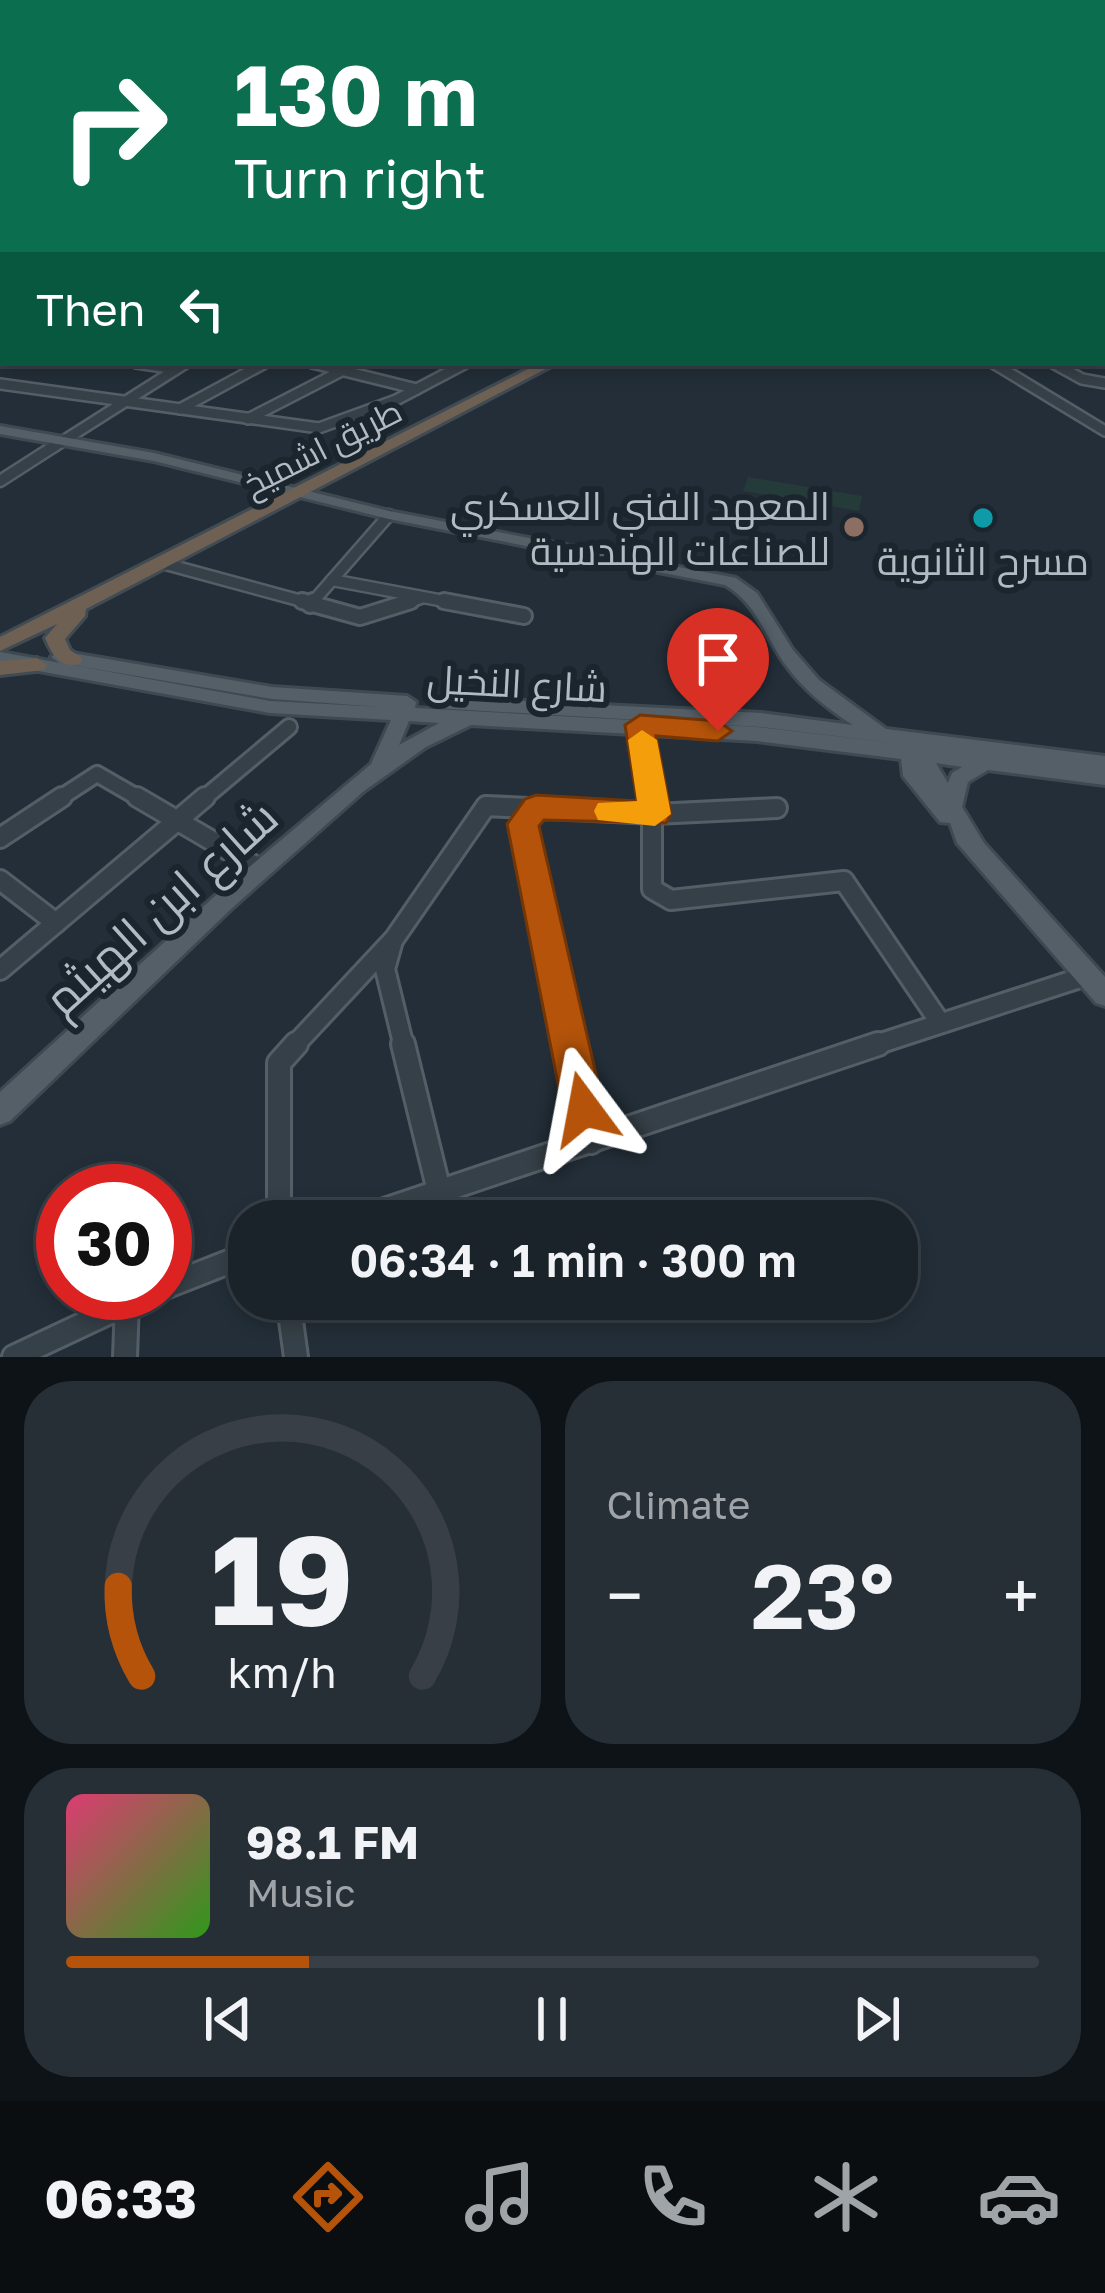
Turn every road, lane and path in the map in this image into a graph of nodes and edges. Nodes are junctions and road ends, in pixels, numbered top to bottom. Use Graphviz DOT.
graph roads {
  1 [pos="181,366"];
  2 [pos="260,366"];
  3 [pos="325,366"];
  4 [pos="351,366"];
  5 [pos="460,366"];
  6 [pos="544,366"];
  7 [pos="998,366"];
  8 [pos="1011,366"];
  9 [pos="1058,366"];
  10 [pos="342,370"];
  11 [pos="1105,383"];
  12 [pos="0,384"];
  13 [pos="417,389"];
  14 [pos="126,403"];
  15 [pos="179,410"];
  16 [pos="248,419"];
  17 [pos="1105,427"];
  18 [pos="0,430"];
  19 [pos="62,440"];
  20 [pos="0,482"];
  21 [pos="298,494"];
  22 [pos="389,515"];
  23 [pos="162,563"];
  24 [pos="332,580"];
  25 [pos="422,598"];
  26 [pos="310,605"];
  27 [pos="70,612"];
  28 [pos="524,616"];
  29 [pos="2,650"];
  30 [pos="73,659"];
  31 [pos="37,665"];
  32 [pos="415,709"];
  33 [pos="358,713"];
  34 [pos="475,717"];
  35 [pos="640,725"];
  36 [pos="289,727"];
  37 [pos="884,735"];
  38 [pos="849,744"];
  39 [pos="913,745"];
  40 [pos="391,755"];
  41 [pos="986,762"];
  42 [pos="1105,763"];
  43 [pos="913,777"];
  44 [pos="1105,777"];
  45 [pos="536,808"];
  46 [pos="777,808"];
  47 [pos="952,808"];
  48 [pos="655,814"];
  49 [pos="181,823"];
  50 [pos="0,838"];
  51 [pos="973,843"];
  52 [pos="260,869"];
  53 [pos="0,880"];
  54 [pos="56,923"];
  55 [pos="394,939"];
  56 [pos="0,970"];
  57 [pos="1097,985"];
  58 [pos="938,1021"];
  59 [pos="0,1111"];
  60 [pos="591,1142"];
  61 [pos="440,1195"];
  62 [pos="280,1200"];
  63 [pos="423,1200"];
  64 [pos="228,1262"];
  65 [pos="192,1276"];
  66 [pos="92,1320"];
  67 [pos="133,1320"];
  68 [pos="291,1320"];
  69 [pos="14,1357"];
  70 [pos="124,1357"];
  71 [pos="296,1357"];
  1 -- 14 [label="street"];
  2 -- 15 [label="street"];
  3 -- 10 [label="street"];
  4 -- 10 [label="street"];
  5 -- 13 [label="street"];
  6 -- 21 [label="highway, طريق اشميخ"];
  7 -- 17 [label="street"];
  8 -- 17 [label="street"];
  9 -- 11 [label="street"];
  10 -- 13 [label="street"];
  10 -- 16 [label="street"];
  12 -- 14 [label="street"];
  13 -- 16 [label="street"];
  14 -- 15 [label="street"];
  14 -- 19 [label="street"];
  15 -- 16 [label="street"];
  18 -- 19 [label="main road"];
  19 -- 20 [label="street"];
  19 -- 21 [label="main road"];
  21 -- 22 [label="main road"];
  21 -- 23 [label="highway, طريق اشميخ"];
  22 -- 24 [label="street"];
  22 -- 37 [label="main road"];
  23 -- 26 [label="street"];
  23 -- 27 [label="highway, طريق اشميخ"];
  24 -- 25 [label="street"];
  24 -- 26 [label="street"];
  25 -- 26 [label="street"];
  25 -- 28 [label="street"];
  27 -- 29 [label="highway, طريق اشميخ"];
  27 -- 30 [label="highway"];
  29 -- 30 [label="main road, شارع النخيل"];
  29 -- 31 [label="highway"];
  30 -- 32 [label="main road, شارع النخيل"];
  31 -- 33 [label="main road, شارع النخيل"];
  32 -- 33 [label="main road, شارع النخيل"];
  32 -- 34 [label="main road, شارع النخيل"];
  32 -- 37 [label="main road, شارع النخيل"];
  32 -- 40 [label="main road"];
  33 -- 40 [label="main road"];
  34 -- 35 [label="main road, شارع النخيل"];
  34 -- 40 [label="main road"];
  35 -- 38 [label="main road, شارع النخيل"];
  35 -- 48 [label="street"];
  36 -- 49 [label="street"];
  37 -- 39 [label="main road"];
  38 -- 39 [label="main road, شارع النخيل"];
  38 -- 43 [label="main road"];
  39 -- 41 [label="main road, شارع النخيل"];
  39 -- 42 [label="main road, شارع النخيل"];
  39 -- 43 [label="main road"];
  39 -- 47 [label="main road"];
  40 -- 52 [label="main road, شارع ابن الهيثم"];
  41 -- 44 [label="main road, شارع النخيل"];
  41 -- 47 [label="main road"];
  43 -- 51 [label="main road"];
  45 -- 48 [label="street"];
  45 -- 55 [label="street"];
  45 -- 60 [label="street"];
  46 -- 48 [label="street"];
  47 -- 51 [label="main road"];
  48 -- 58 [label="street"];
  49 -- 50 [label="street"];
  49 -- 52 [label="street"];
  49 -- 54 [label="street"];
  51 -- 57 [label="main road"];
  52 -- 59 [label="main road, شارع ابن الهيثم"];
  53 -- 54 [label="street"];
  54 -- 56 [label="street"];
  55 -- 61 [label="street"];
  55 -- 62 [label="street"];
  57 -- 58 [label="street"];
  58 -- 60 [label="street"];
  60 -- 61 [label="street"];
  61 -- 63 [label="street"];
  64 -- 65 [label="street"];
  66 -- 69 [label="street"];
  67 -- 70 [label="street"];
  68 -- 71 [label="street"];
}
